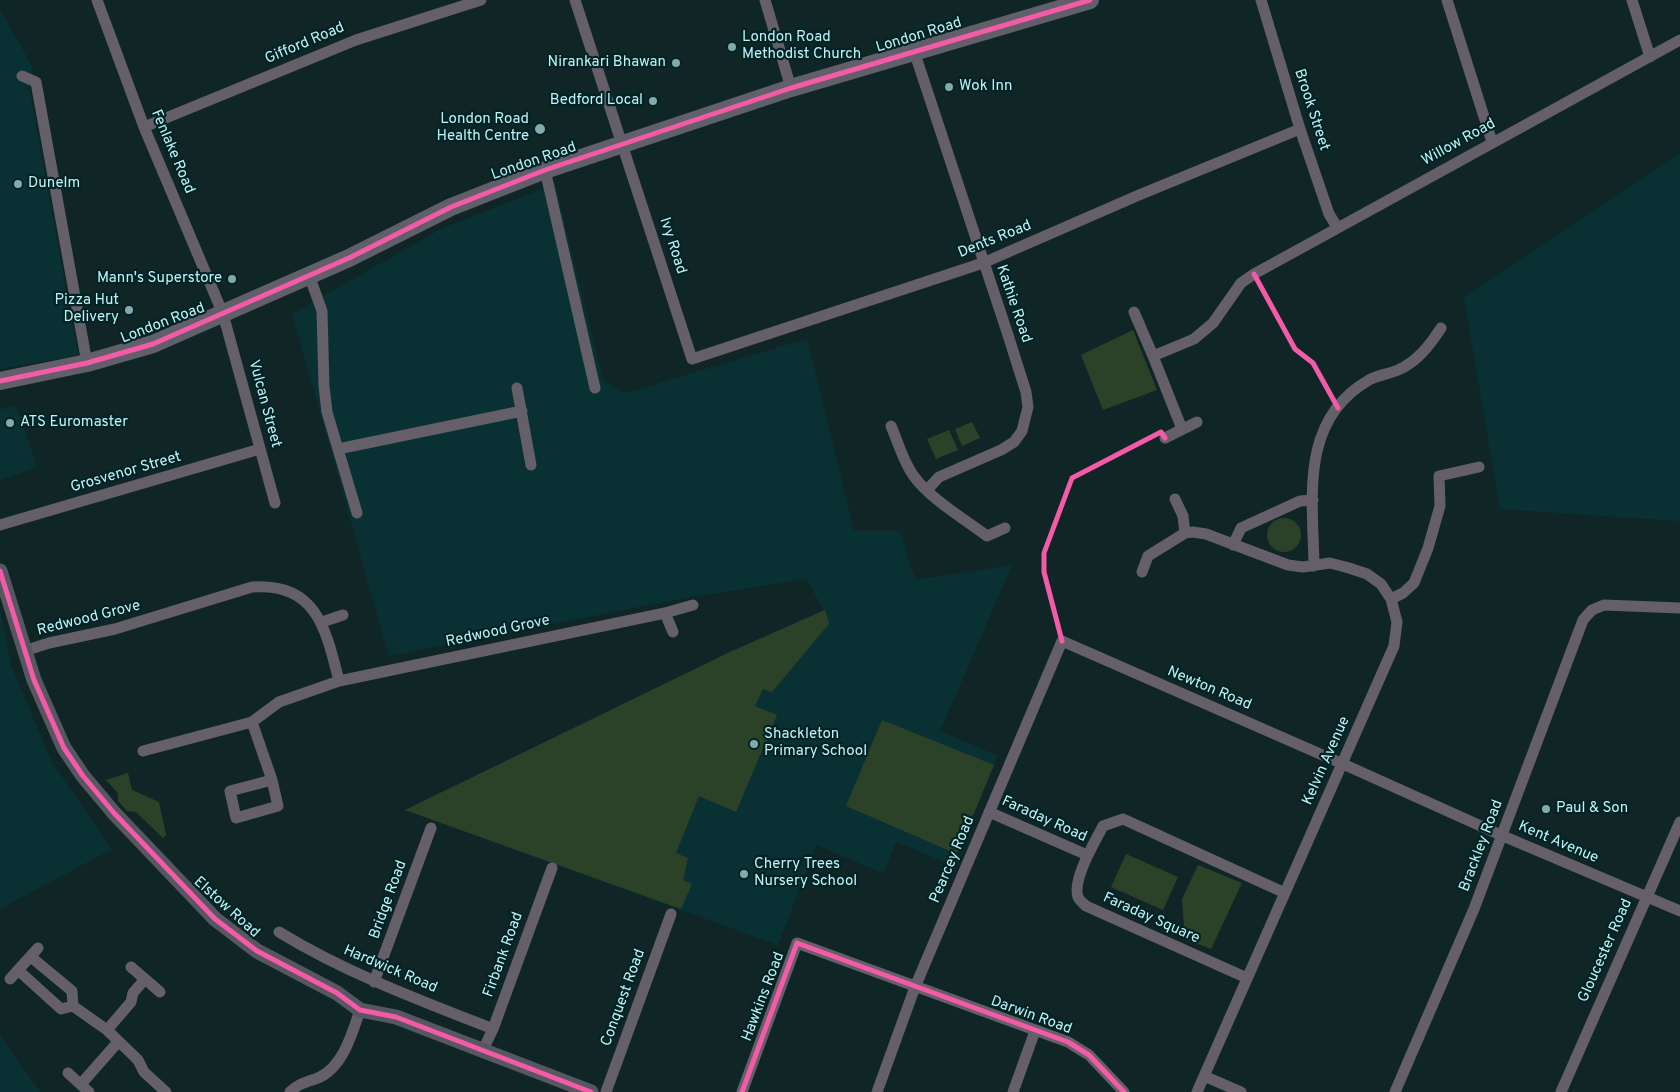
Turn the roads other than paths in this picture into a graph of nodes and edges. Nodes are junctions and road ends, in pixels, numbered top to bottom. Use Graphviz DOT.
graph roads {
  1 [pos="96,0"];
  2 [pos="481,0"];
  3 [pos="576,0"];
  4 [pos="765,0"];
  5 [pos="1090,0"];
  6 [pos="1261,0"];
  7 [pos="1448,0"];
  8 [pos="1632,0"];
  9 [pos="1680,40"];
  10 [pos="914,51"];
  11 [pos="1650,57"];
  12 [pos="22,76"];
  13 [pos="791,88"];
  14 [pos="144,128"];
  15 [pos="1300,130"];
  16 [pos="1492,142"];
  17 [pos="624,143"];
  18 [pos="545,170"];
  19 [pos="1336,227"];
  20 [pos="983,263"];
  21 [pos="309,275"];
  22 [pos="1134,312"];
  23 [pos="223,314"];
  24 [pos="1441,328"];
  25 [pos="1153,356"];
  26 [pos="692,358"];
  27 [pos="87,363"];
  28 [pos="0,381"];
  29 [pos="516,388"];
  30 [pos="595,388"];
  31 [pos="522,411"];
  32 [pos="1197,422"];
  33 [pos="891,426"];
  34 [pos="1182,429"];
  35 [pos="1165,438"];
  36 [pos="260,449"];
  37 [pos="338,449"];
  38 [pos="531,464"];
  39 [pos="1480,467"];
  40 [pos="927,490"];
  41 [pos="1176,499"];
  42 [pos="1313,500"];
  43 [pos="275,502"];
  44 [pos="357,513"];
  45 [pos="0,526"];
  46 [pos="1005,528"];
  47 [pos="1185,533"];
  48 [pos="1233,545"];
  49 [pos="1314,566"];
  50 [pos="0,571"];
  51 [pos="1142,572"];
  52 [pos="1391,599"];
  53 [pos="693,605"];
  54 [pos="1680,608"];
  55 [pos="665,613"];
  56 [pos="343,615"];
  57 [pos="322,622"];
  58 [pos="673,632"];
  59 [pos="1062,641"];
  60 [pos="24,651"];
  61 [pos="338,681"];
  62 [pos="252,722"];
  63 [pos="143,751"];
  64 [pos="1343,764"];
  65 [pos="272,780"];
  66 [pos="989,812"];
  67 [pos="1680,822"];
  68 [pos="431,828"];
  69 [pos="1503,836"];
  70 [pos="1087,855"];
  71 [pos="552,868"];
  72 [pos="1285,893"];
  73 [pos="1647,896"];
  74 [pos="1680,911"];
  75 [pos="671,914"];
  76 [pos="279,932"];
  77 [pos="131,967"];
  78 [pos="145,978"];
  79 [pos="1247,978"];
  80 [pos="374,982"];
  81 [pos="915,987"];
  82 [pos="160,992"];
  83 [pos="72,1006"];
  84 [pos="360,1010"];
  85 [pos="493,1029"];
  86 [pos="107,1030"];
  87 [pos="1035,1031"];
  88 [pos="118,1042"];
  89 [pos="482,1052"];
  90 [pos="68,1073"];
  91 [pos="1204,1076"];
  92 [pos="85,1088"];
  93 [pos="166,1092"];
  94 [pos="290,1092"];
  95 [pos="591,1092"];
  96 [pos="606,1092"];
  97 [pos="742,1092"];
  98 [pos="877,1092"];
  99 [pos="1013,1092"];
  100 [pos="1124,1092"];
  101 [pos="1197,1092"];
  102 [pos="1241,1092"];
  103 [pos="1395,1092"];
  104 [pos="1561,1092"];
  1 -- 14 [label="street, Fenlake Road"];
  2 -- 14 [label="street, Gifford Road"];
  3 -- 17 [label="street, Ivy Road"];
  4 -- 13 [label="street"];
  5 -- 10 [label="main road, London Road"];
  6 -- 15 [label="street, Brook Street"];
  7 -- 16 [label="street"];
  8 -- 11 [label="street"];
  9 -- 11 [label="street, Willow Road"];
  10 -- 13 [label="main road, London Road"];
  10 -- 20 [label="street, Kathie Road"];
  11 -- 16 [label="street, Willow Road"];
  12 -- 27 [label="street"];
  13 -- 17 [label="main road, London Road"];
  14 -- 23 [label="street, Fenlake Road"];
  15 -- 19 [label="street, Brook Street"];
  15 -- 20 [label="street, Dents Road"];
  16 -- 19 [label="street, Willow Road"];
  17 -- 18 [label="main road, London Road"];
  17 -- 26 [label="street, Ivy Road"];
  18 -- 21 [label="main road, London Road"];
  18 -- 30 [label="street"];
  19 -- 25 [label="street, Willow Road"];
  20 -- 26 [label="street, Dents Road"];
  20 -- 40 [label="street, Kathie Road"];
  21 -- 23 [label="main road, London Road"];
  21 -- 37 [label="street"];
  22 -- 25 [label="street"];
  23 -- 27 [label="main road, London Road"];
  23 -- 36 [label="street, Vulcan Street"];
  24 -- 42 [label="street"];
  25 -- 34 [label="street"];
  27 -- 28 [label="main road, London Road"];
  29 -- 31 [label="street"];
  31 -- 37 [label="street"];
  31 -- 38 [label="street"];
  32 -- 34 [label="street"];
  33 -- 40 [label="street"];
  34 -- 35 [label="street"];
  36 -- 43 [label="street, Vulcan Street"];
  36 -- 45 [label="street, Grosvenor Street"];
  37 -- 44 [label="street"];
  39 -- 52 [label="street"];
  40 -- 46 [label="street"];
  41 -- 47 [label="street"];
  42 -- 48 [label="street"];
  42 -- 49 [label="street"];
  47 -- 48 [label="street, Kelvin Avenue"];
  47 -- 51 [label="street"];
  48 -- 49 [label="street, Kelvin Avenue"];
  49 -- 52 [label="street, Kelvin Avenue"];
  50 -- 60 [label="street, Elstow Road"];
  52 -- 64 [label="street, Kelvin Avenue"];
  53 -- 55 [label="street, Redwood Grove"];
  54 -- 69 [label="street, Brackley Road"];
  55 -- 58 [label="street"];
  55 -- 61 [label="street, Redwood Grove"];
  56 -- 57 [label="street"];
  57 -- 60 [label="street, Redwood Grove"];
  57 -- 61 [label="street, Redwood Grove"];
  59 -- 64 [label="street, Newton Road"];
  59 -- 66 [label="street, Pearcey Road"];
  60 -- 84 [label="street, Elstow Road"];
  61 -- 62 [label="street, Redwood Grove"];
  62 -- 63 [label="street, Redwood Grove"];
  62 -- 65 [label="street"];
  64 -- 69 [label="street, Kent Avenue"];
  64 -- 72 [label="street, Kelvin Avenue"];
  66 -- 70 [label="street, Faraday Road"];
  66 -- 81 [label="street, Pearcey Road"];
  67 -- 73 [label="street, Gloucester Road"];
  68 -- 80 [label="street, Bridge Road"];
  69 -- 73 [label="street, Kent Avenue"];
  69 -- 103 [label="street, Brackley Road"];
  70 -- 72 [label="street, Faraday Square"];
  70 -- 79 [label="street, Faraday Square"];
  71 -- 85 [label="street, Firbank Road"];
  72 -- 79 [label="street, Kelvin Avenue"];
  73 -- 74 [label="street, Kent Avenue"];
  73 -- 104 [label="street, Gloucester Road"];
  75 -- 96 [label="street, Conquest Road"];
  76 -- 80 [label="street, Hardwick Road"];
  77 -- 78 [label="street"];
  78 -- 82 [label="street"];
  78 -- 86 [label="street"];
  79 -- 91 [label="street, Kelvin Avenue"];
  80 -- 85 [label="street, Hardwick Road"];
  81 -- 87 [label="street, Darwin Road"];
  81 -- 97 [label="street, Hawkins Road"];
  81 -- 98 [label="street, Pearcey Road"];
  83 -- 83 [label="street"];
  83 -- 86 [label="street"];
  84 -- 89 [label="street, Elstow Road"];
  84 -- 94 [label="street"];
  85 -- 89 [label="street, Firbank Road"];
  86 -- 88 [label="street"];
  87 -- 99 [label="street"];
  87 -- 100 [label="street, Darwin Road"];
  88 -- 92 [label="street"];
  88 -- 93 [label="street"];
  89 -- 95 [label="street, Elstow Road"];
  90 -- 92 [label="street"];
  91 -- 101 [label="street, Kelvin Avenue"];
  91 -- 102 [label="street"];
}
